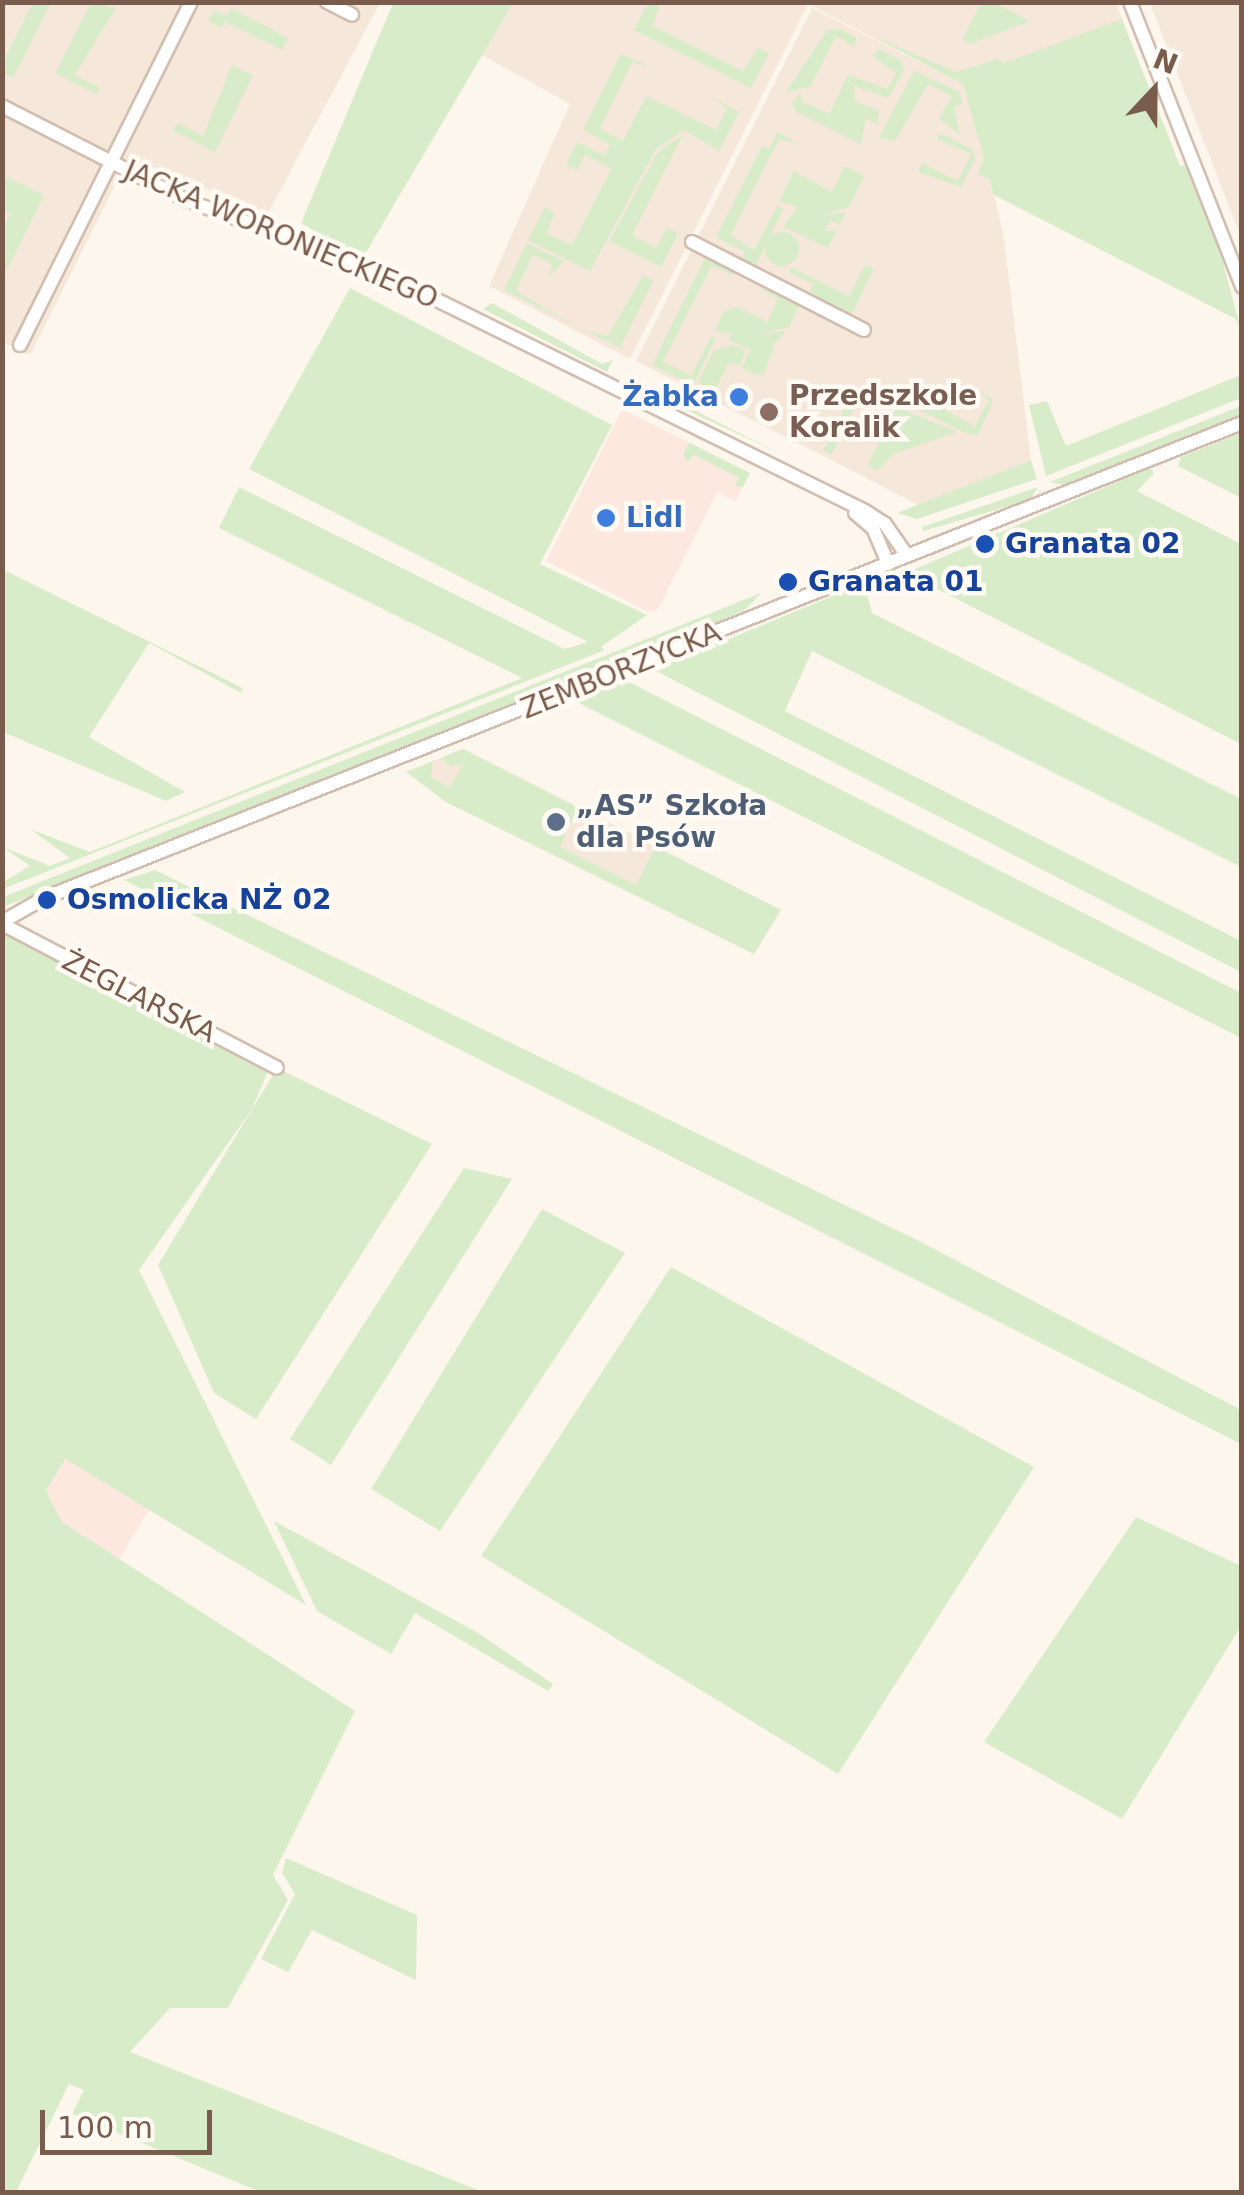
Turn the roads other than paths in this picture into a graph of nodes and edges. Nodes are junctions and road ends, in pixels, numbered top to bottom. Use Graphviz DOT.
graph roads {
  1 [pos="191,2"];
  2 [pos="328,2"];
  3 [pos="1130,2"];
  4 [pos="352,14"];
  5 [pos="2,106"];
  6 [pos="110,162"];
  7 [pos="692,242"];
  8 [pos="1242,287"];
  9 [pos="864,330"];
  10 [pos="20,346"];
  11 [pos="1242,423"];
  12 [pos="846,504"];
  13 [pos="907,556"];
  14 [pos="888,564"];
  15 [pos="2,923"];
  16 [pos="277,1068"];
  1 -- 6 [label="street"];
  2 -- 4 [label="street"];
  3 -- 8 [label="street"];
  5 -- 6 [label="street, JACKA WORONIECKIEGO"];
  6 -- 10 [label="street"];
  6 -- 12 [label="street, JACKA WORONIECKIEGO"];
  7 -- 9 [label="street"];
  11 -- 13 [label="street, ZEMBORZYCKA"];
  12 -- 13 [label="street, JACKA WORONIECKIEGO"];
  12 -- 14 [label="street"];
  13 -- 14 [label="street, ZEMBORZYCKA"];
  14 -- 15 [label="street, ZEMBORZYCKA"];
  15 -- 16 [label="street, ŻEGLARSKA"];
}
